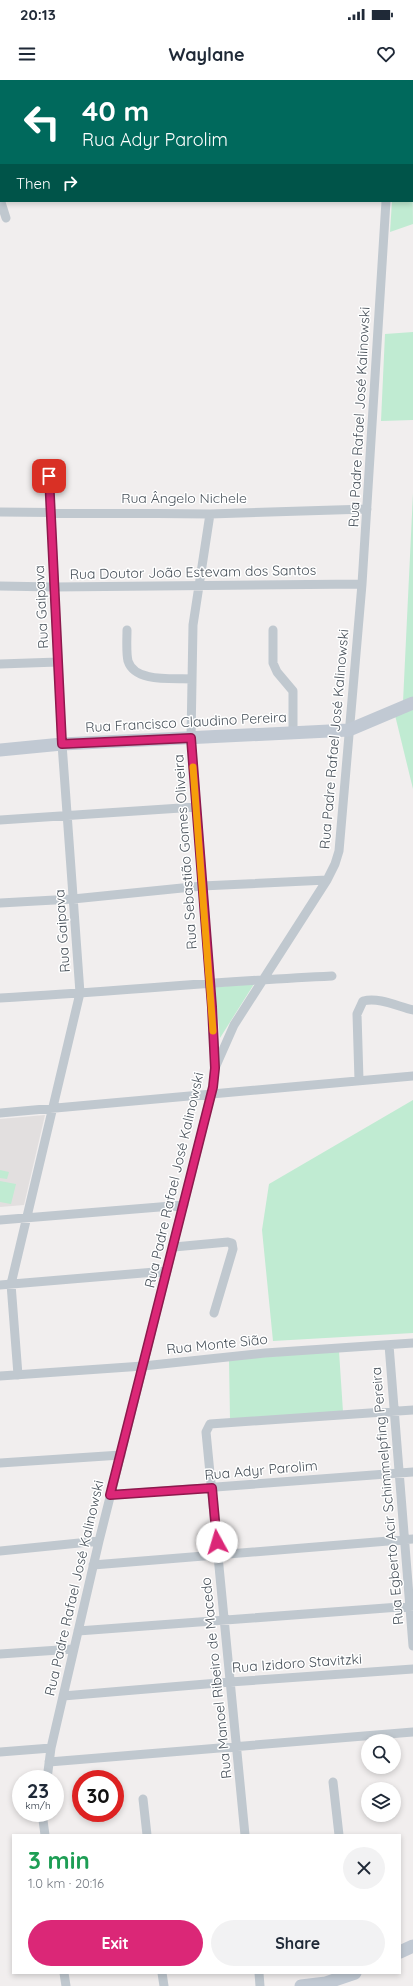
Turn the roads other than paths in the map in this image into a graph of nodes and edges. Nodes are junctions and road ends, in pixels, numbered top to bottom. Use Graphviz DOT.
graph roads {
  1 [pos="1,202"];
  2 [pos="386,202"];
  3 [pos="6,218"];
  4 [pos="49,476"];
  5 [pos="367,509"];
  6 [pos="50,511"];
  7 [pos="0,512"];
  8 [pos="210,514"];
  9 [pos="362,584"];
  10 [pos="0,586"];
  11 [pos="199,586"];
  12 [pos="54,587"];
  13 [pos="127,630"];
  14 [pos="273,630"];
  15 [pos="58,662"];
  16 [pos="0,664"];
  17 [pos="192,679"];
  18 [pos="413,703"];
  19 [pos="350,730"];
  20 [pos="293,733"];
  21 [pos="191,738"];
  22 [pos="62,744"];
  23 [pos="0,750"];
  24 [pos="196,807"];
  25 [pos="67,816"];
  26 [pos="0,820"];
  27 [pos="327,880"];
  28 [pos="202,886"];
  29 [pos="74,899"];
  30 [pos="0,903"];
  31 [pos="332,976"];
  32 [pos="262,979"];
  33 [pos="210,985"];
  34 [pos="80,993"];
  35 [pos="0,998"];
  36 [pos="413,1010"];
  37 [pos="215,1068"];
  38 [pos="413,1076"];
  39 [pos="359,1080"];
  40 [pos="211,1094"];
  41 [pos="53,1108"];
  42 [pos="0,1113"];
  43 [pos="184,1205"];
  44 [pos="27,1218"];
  45 [pos="0,1220"];
  46 [pos="174,1247"];
  47 [pos="167,1271"];
  48 [pos="11,1284"];
  49 [pos="0,1285"];
  50 [pos="214,1313"];
  51 [pos="413,1342"];
  52 [pos="389,1345"];
  53 [pos="143,1366"];
  54 [pos="18,1375"];
  55 [pos="0,1376"];
  56 [pos="413,1410"];
  57 [pos="394,1412"];
  58 [pos="121,1455"];
  59 [pos="0,1463"];
  60 [pos="413,1472"];
  61 [pos="399,1473"];
  62 [pos="212,1488"];
  63 [pos="110,1495"];
  64 [pos="409,1540"];
  65 [pos="99,1541"];
  66 [pos="0,1551"];
  67 [pos="218,1556"];
  68 [pos="93,1565"];
  69 [pos="411,1606"];
  70 [pos="225,1619"];
  71 [pos="78,1631"];
  72 [pos="413,1646"];
  73 [pos="74,1649"];
  74 [pos="0,1654"];
  75 [pos="413,1669"];
  76 [pos="230,1682"];
  77 [pos="63,1696"];
  78 [pos="413,1732"];
  79 [pos="237,1747"];
  80 [pos="51,1748"];
  81 [pos="0,1752"];
  82 [pos="49,1762"];
  83 [pos="48,1770"];
  84 [pos="333,1782"];
  85 [pos="143,1799"];
  86 [pos="43,1822"];
  87 [pos="45,1834"];
  88 [pos="147,1834"];
  89 [pos="245,1834"];
  90 [pos="339,1834"];
  91 [pos="413,1946"];
  92 [pos="401,1952"];
  93 [pos="64,1974"];
  94 [pos="162,1974"];
  95 [pos="259,1974"];
  96 [pos="351,1974"];
  97 [pos="66,1986"];
  98 [pos="164,1986"];
  99 [pos="260,1986"];
  100 [pos="301,1986"];
  1 -- 3 [label="street"];
  2 -- 5 [label="street, Rua Padre Rafael José Kalinowski"];
  4 -- 6 [label="street, Rua Gaipava"];
  5 -- 8 [label="street, Rua Ângelo Nichele"];
  5 -- 9 [label="street, Rua Padre Rafael José Kalinowski"];
  6 -- 7 [label="street, Rua Ângelo Nichele"];
  6 -- 8 [label="street, Rua Ângelo Nichele"];
  6 -- 12 [label="street, Rua Gaipava"];
  8 -- 11 [label="street, Rua Sebastião Gomes Oliveira"];
  9 -- 11 [label="street, Rua Doutor João Estevam dos Santos"];
  9 -- 19 [label="street, Rua Padre Rafael José Kalinowski"];
  10 -- 12 [label="street, Rua Doutor João Estevam dos Santos"];
  11 -- 12 [label="street, Rua Doutor João Estevam dos Santos"];
  11 -- 17 [label="street, Rua Sebastião Gomes Oliveira"];
  12 -- 15 [label="street, Rua Gaipava"];
  13 -- 17 [label="street"];
  14 -- 20 [label="street"];
  15 -- 16 [label="street"];
  15 -- 22 [label="street, Rua Gaipava"];
  17 -- 21 [label="street, Rua Sebastião Gomes Oliveira"];
  18 -- 19 [label="street"];
  19 -- 20 [label="street, Rua Francisco Claudino Pereira"];
  19 -- 27 [label="street, Rua Padre Rafael José Kalinowski"];
  20 -- 21 [label="street, Rua Francisco Claudino Pereira"];
  21 -- 22 [label="street, Rua Francisco Claudino Pereira"];
  21 -- 24 [label="street, Rua Sebastião Gomes Oliveira"];
  22 -- 23 [label="street, Rua Francisco Claudino Pereira"];
  22 -- 25 [label="street, Rua Gaipava"];
  24 -- 25 [label="street"];
  24 -- 28 [label="street, Rua Sebastião Gomes Oliveira"];
  25 -- 26 [label="street"];
  25 -- 29 [label="street, Rua Gaipava"];
  27 -- 28 [label="street"];
  27 -- 32 [label="street, Rua Padre Rafael José Kalinowski"];
  28 -- 29 [label="street"];
  28 -- 33 [label="street, Rua Sebastião Gomes Oliveira"];
  29 -- 30 [label="street"];
  29 -- 34 [label="street, Rua Gaipava"];
  31 -- 32 [label="street"];
  32 -- 33 [label="street"];
  32 -- 37 [label="street, Rua Padre Rafael José Kalinowski"];
  33 -- 34 [label="street"];
  33 -- 37 [label="street, Rua Sebastião Gomes Oliveira"];
  34 -- 35 [label="street"];
  34 -- 41 [label="street, Rua Gaipava"];
  36 -- 39 [label="street"];
  37 -- 40 [label="street, Rua Padre Rafael José Kalinowski"];
  38 -- 39 [label="street"];
  39 -- 40 [label="street"];
  40 -- 41 [label="street"];
  40 -- 43 [label="street, Rua Padre Rafael José Kalinowski"];
  41 -- 42 [label="street"];
  41 -- 44 [label="street, Rua Gaipava"];
  43 -- 44 [label="street"];
  43 -- 46 [label="street, Rua Padre Rafael José Kalinowski"];
  44 -- 45 [label="street"];
  44 -- 48 [label="street, Rua Gaipava"];
  46 -- 47 [label="street, Rua Padre Rafael José Kalinowski"];
  46 -- 50 [label="street"];
  47 -- 48 [label="street"];
  47 -- 53 [label="street, Rua Padre Rafael José Kalinowski"];
  48 -- 49 [label="street"];
  48 -- 54 [label="street, Rua Gaipava"];
  51 -- 52 [label="street, Rua Monte Sião"];
  52 -- 53 [label="street, Rua Monte Sião"];
  52 -- 57 [label="street, Rua Egberto Acir Schimmelpfing Pereira"];
  53 -- 54 [label="street, Rua Monte Sião"];
  53 -- 58 [label="street, Rua Padre Rafael José Kalinowski"];
  54 -- 55 [label="street, Rua Monte Sião"];
  56 -- 57 [label="street"];
  57 -- 61 [label="street, Rua Egberto Acir Schimmelpfing Pereira"];
  57 -- 62 [label="street, Rua Manoel Ribeiro de Macedo"];
  58 -- 59 [label="street"];
  58 -- 63 [label="street, Rua Padre Rafael José Kalinowski"];
  60 -- 61 [label="street, Rua Adyr Parolim"];
  61 -- 62 [label="street, Rua Adyr Parolim"];
  61 -- 64 [label="street, Rua Egberto Acir Schimmelpfing Pereira"];
  62 -- 63 [label="street, Rua Adyr Parolim"];
  62 -- 67 [label="street, Rua Manoel Ribeiro de Macedo"];
  63 -- 65 [label="street, Rua Padre Rafael José Kalinowski"];
  64 -- 67 [label="street"];
  64 -- 69 [label="street, Rua Egberto Acir Schimmelpfing Pereira"];
  65 -- 66 [label="street"];
  65 -- 68 [label="street, Rua Padre Rafael José Kalinowski"];
  67 -- 68 [label="street"];
  67 -- 70 [label="street, Rua Manoel Ribeiro de Macedo"];
  68 -- 71 [label="street, Rua Padre Rafael José Kalinowski"];
  69 -- 70 [label="street"];
  69 -- 72 [label="street, Rua Egberto Acir Schimmelpfing Pereira"];
  70 -- 71 [label="street"];
  70 -- 76 [label="street, Rua Manoel Ribeiro de Macedo"];
  71 -- 73 [label="street, Rua Padre Rafael José Kalinowski"];
  73 -- 74 [label="street"];
  73 -- 77 [label="street, Rua Padre Rafael José Kalinowski"];
  75 -- 76 [label="street, Rua Izidoro Stavitzki"];
  76 -- 77 [label="street, Rua Izidoro Stavitzki"];
  76 -- 79 [label="street, Rua Manoel Ribeiro de Macedo"];
  77 -- 80 [label="street, Rua Padre Rafael José Kalinowski"];
  78 -- 79 [label="street"];
  79 -- 82 [label="street"];
  79 -- 89 [label="street, Rua Manoel Ribeiro de Macedo"];
  80 -- 81 [label="street"];
  80 -- 82 [label="street, Rua Padre Rafael José Kalinowski"];
  82 -- 83 [label="street, Rua Padre Rafael José Kalinowski"];
  84 -- 90 [label="street"];
  85 -- 88 [label="street"];
  86 -- 87 [label="street"];
  91 -- 92 [label="street"];
  93 -- 97 [label="street"];
  94 -- 98 [label="street"];
  95 -- 99 [label="street"];
  96 -- 100 [label="street"];
}
